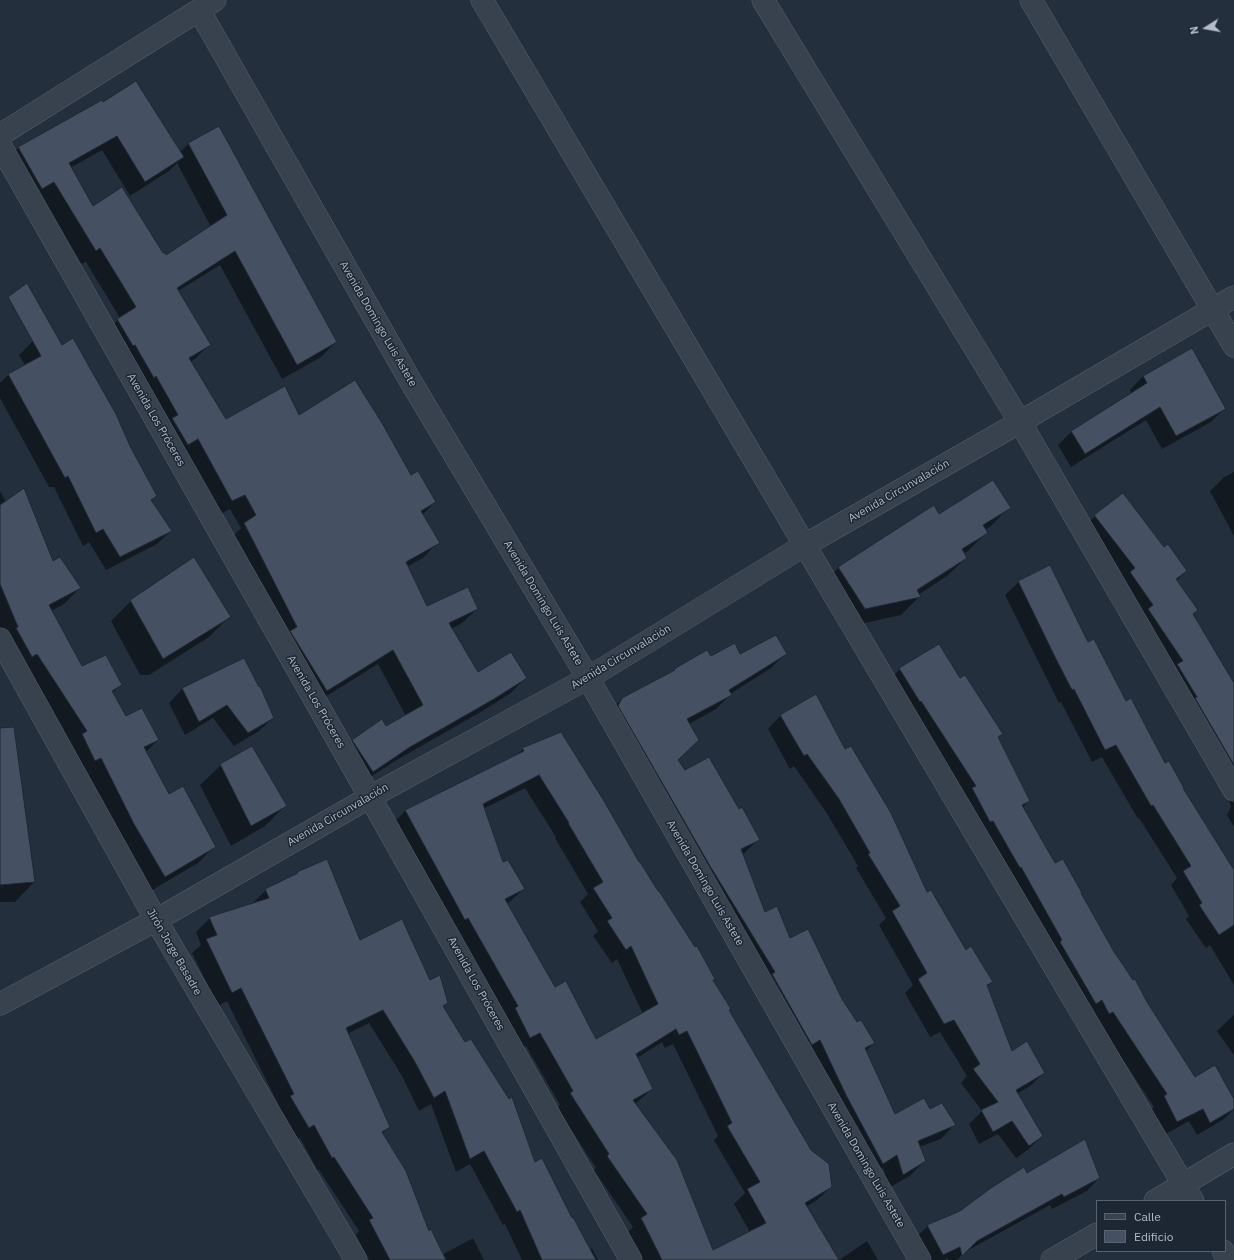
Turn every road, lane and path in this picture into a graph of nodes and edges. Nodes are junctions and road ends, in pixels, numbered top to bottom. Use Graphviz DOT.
graph roads {
  1 [pos="482,0"];
  2 [pos="763,0"];
  3 [pos="1031,0"];
  4 [pos="207,5"];
  5 [pos="0,135"];
  6 [pos="0,145"];
  7 [pos="1234,297"];
  8 [pos="1214,310"];
  9 [pos="1234,346"];
  10 [pos="1020,422"];
  11 [pos="805,545"];
  12 [pos="0,639"];
  13 [pos="588,678"];
  14 [pos="1234,790"];
  15 [pos="370,797"];
  16 [pos="156,920"];
  17 [pos="0,1004"];
  18 [pos="1234,1154"];
  19 [pos="1188,1193"];
  20 [pos="1159,1200"];
  21 [pos="1096,1235"];
  22 [pos="1064,1257"];
  23 [pos="356,1260"];
  24 [pos="631,1260"];
  25 [pos="920,1260"];
  1 -- 11 [label="street"];
  2 -- 10 [label="street"];
  3 -- 8 [label="street"];
  4 -- 5 [label="street"];
  4 -- 13 [label="street, Avenida Domingo Luis Astete"];
  6 -- 15 [label="street, Avenida Los Próceres"];
  7 -- 8 [label="street, Avenida Circunvalación"];
  8 -- 9 [label="street"];
  8 -- 10 [label="street, Avenida Circunvalación"];
  10 -- 11 [label="street, Avenida Circunvalación"];
  10 -- 14 [label="street"];
  11 -- 13 [label="street, Avenida Circunvalación"];
  11 -- 19 [label="street"];
  12 -- 16 [label="street, Jirón Jorge Basadre"];
  13 -- 15 [label="street, Avenida Circunvalación"];
  13 -- 25 [label="street, Avenida Domingo Luis Astete"];
  15 -- 16 [label="street, Avenida Circunvalación"];
  15 -- 24 [label="street, Avenida Los Próceres"];
  16 -- 17 [label="street, Avenida Circunvalación"];
  16 -- 23 [label="street, Jirón Jorge Basadre"];
  18 -- 19 [label="street"];
  19 -- 20 [label="street"];
  21 -- 22 [label="street"];
}
